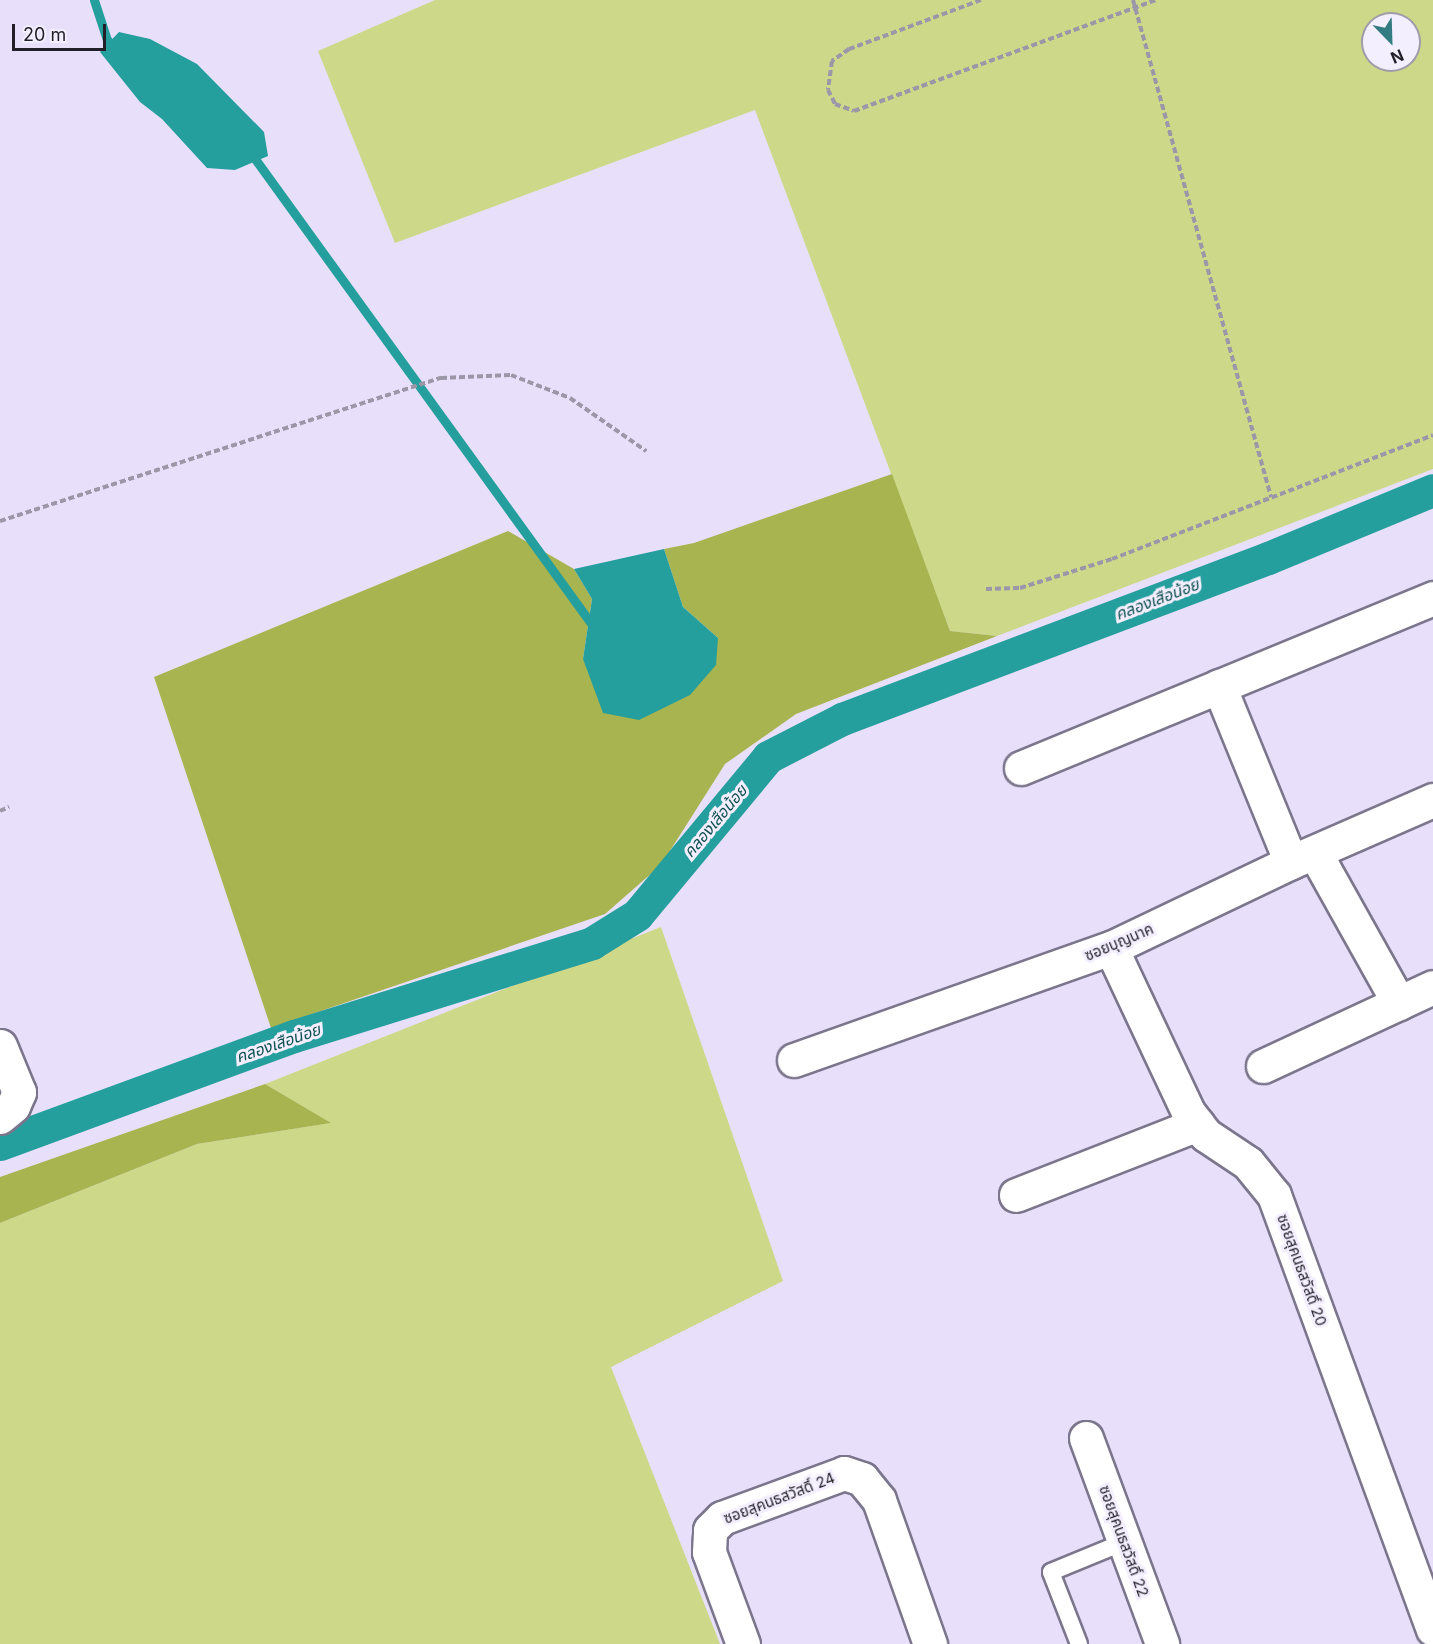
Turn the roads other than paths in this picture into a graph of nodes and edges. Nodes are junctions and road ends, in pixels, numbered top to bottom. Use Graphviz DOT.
graph roads {
  1 [pos="1433,598"];
  2 [pos="1219,686"];
  3 [pos="1021,768"];
  4 [pos="1433,800"];
  5 [pos="1303,858"];
  6 [pos="1111,948"];
  7 [pos="1433,987"];
  8 [pos="1400,1003"];
  9 [pos="0,1046"];
  10 [pos="794,1060"];
  11 [pos="1263,1066"];
  12 [pos="0,1117"];
  13 [pos="1198,1125"];
  14 [pos="1016,1195"];
  15 [pos="1086,1438"];
  16 [pos="1124,1542"];
  17 [pos="1433,1629"];
  18 [pos="743,1644"];
  19 [pos="930,1644"];
  20 [pos="1079,1644"];
  21 [pos="1162,1644"];
  1 -- 2 [label="street"];
  2 -- 3 [label="street"];
  2 -- 5 [label="street"];
  4 -- 5 [label="street, ซอยบุญนาค"];
  5 -- 6 [label="street, ซอยบุญนาค"];
  5 -- 8 [label="street"];
  6 -- 10 [label="street, ซอยบุญนาค"];
  6 -- 13 [label="street, ซอยสุคนธสวัสดิ์ 20"];
  7 -- 8 [label="street"];
  8 -- 11 [label="street"];
  9 -- 12 [label="street"];
  13 -- 14 [label="street"];
  13 -- 17 [label="street, ซอยสุคนธสวัสดิ์ 20"];
  15 -- 16 [label="street, ซอยสุคนธสวัสดิ์ 22"];
  16 -- 20 [label="lane"];
  16 -- 21 [label="street, ซอยสุคนธสวัสดิ์ 22"];
  18 -- 19 [label="street, ซอยสุคนธสวัสดิ์ 24"];
}
